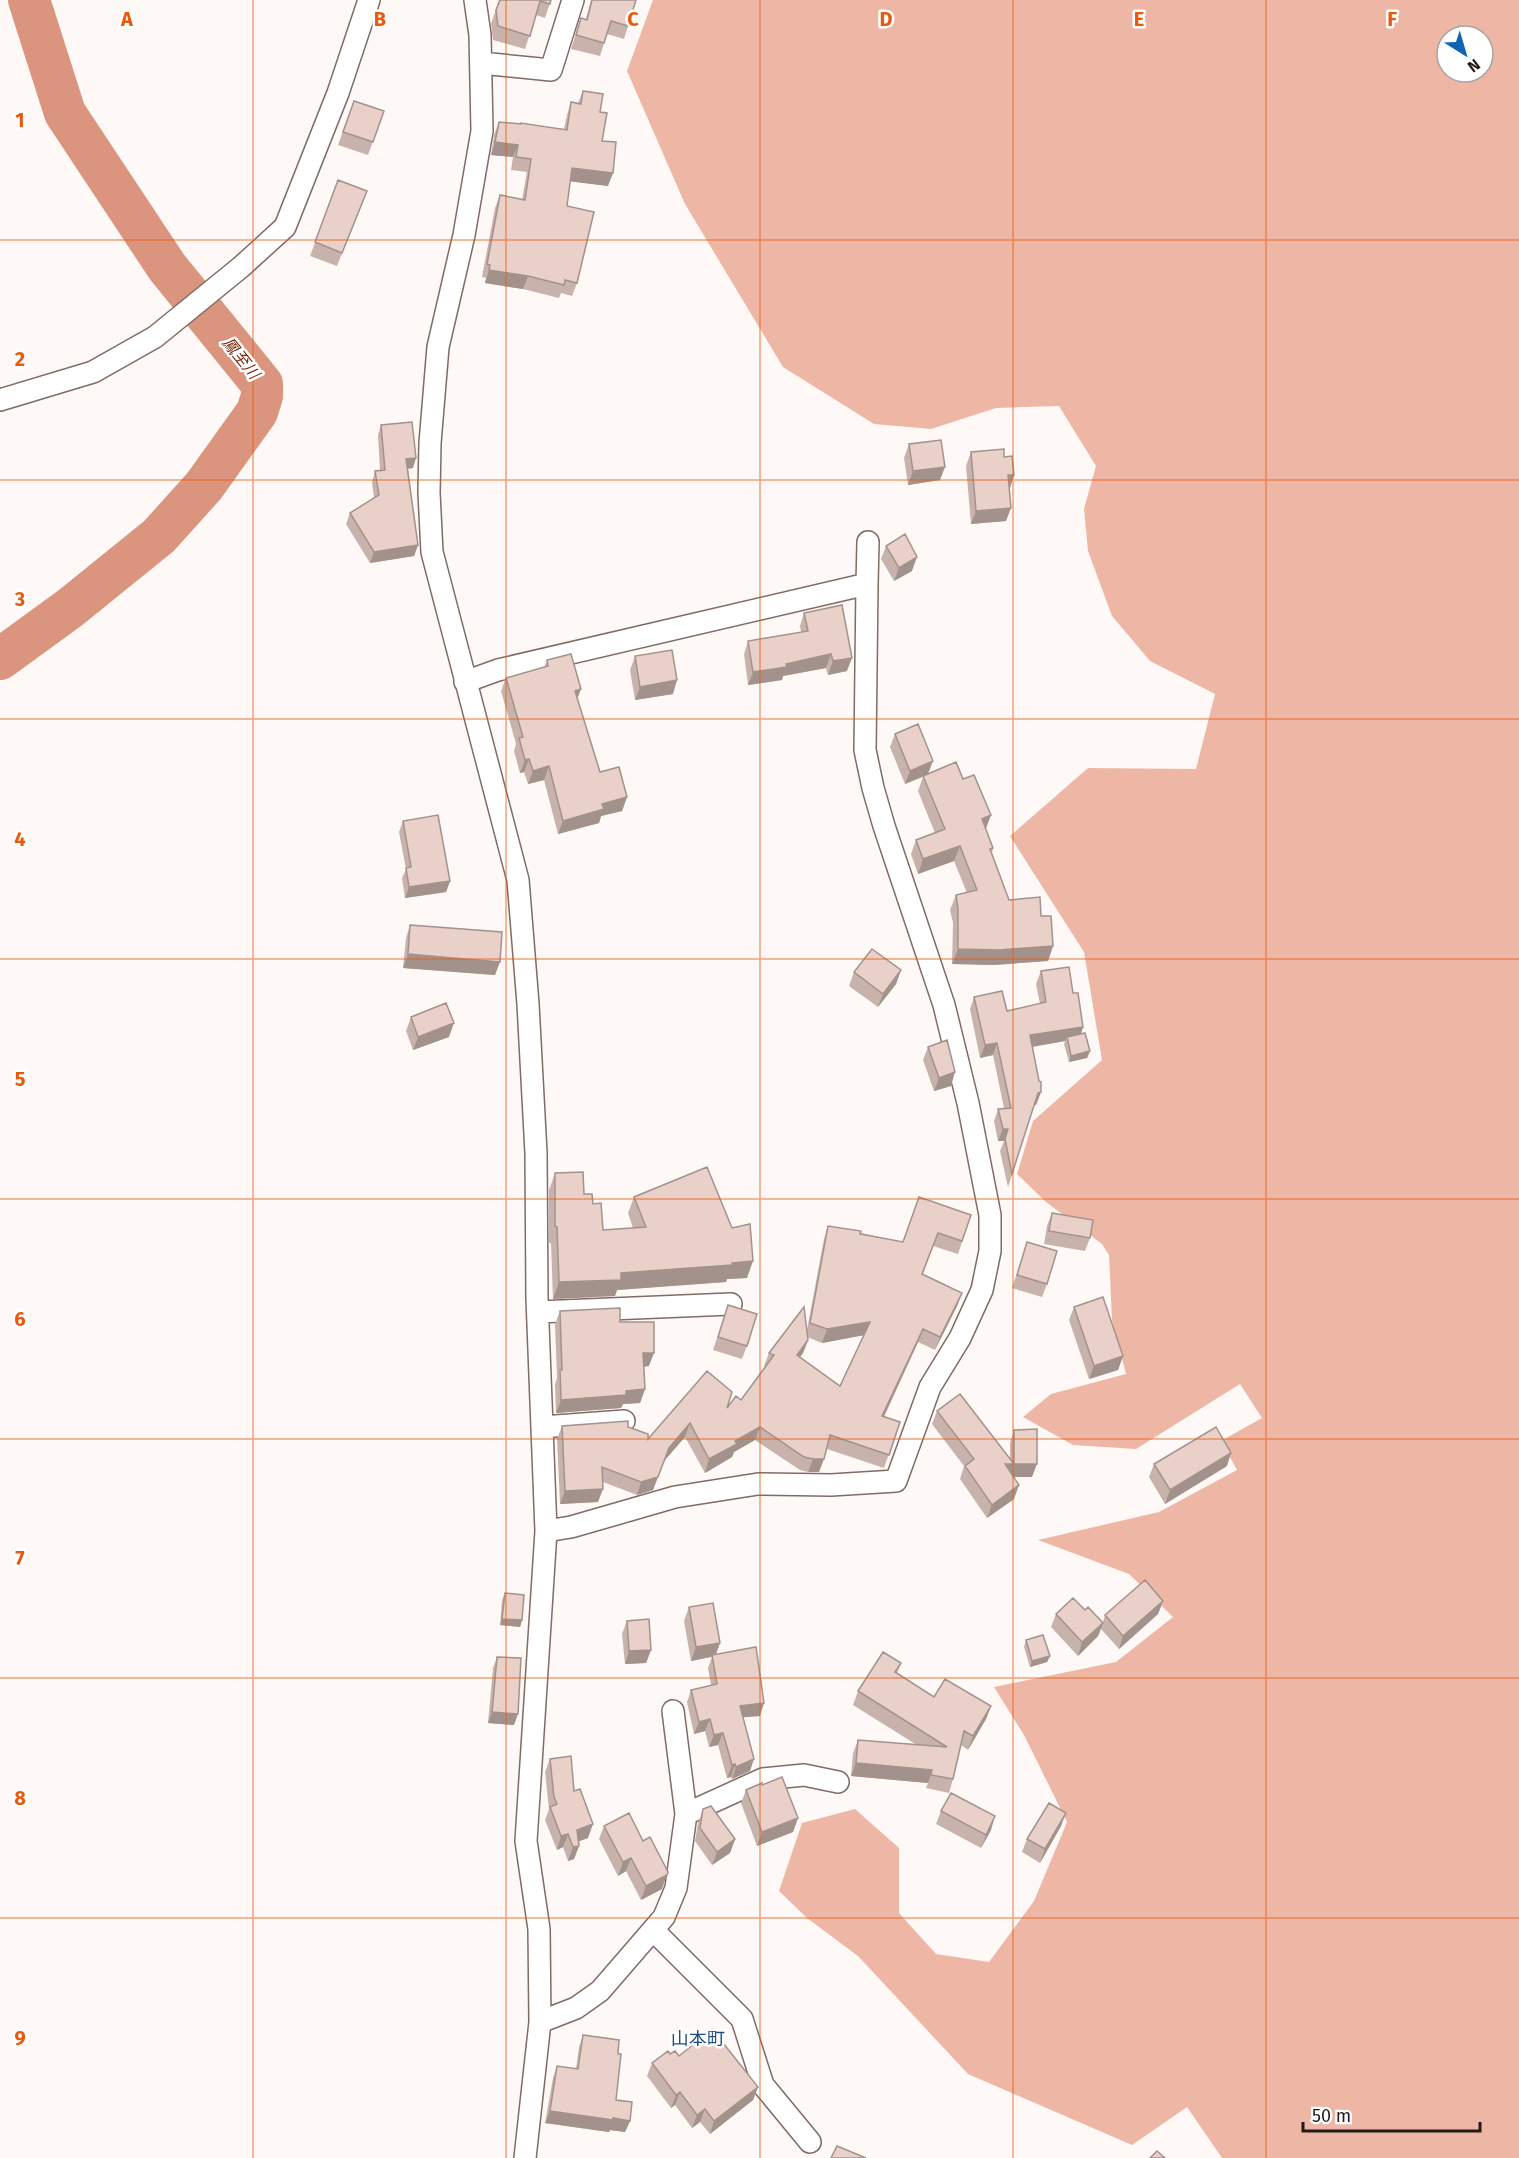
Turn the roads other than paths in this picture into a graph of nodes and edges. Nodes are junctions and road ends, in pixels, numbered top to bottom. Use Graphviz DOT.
graph roads {
  1 [pos="369,0"];
  2 [pos="475,0"];
  3 [pos="573,0"];
  4 [pos="481,63"];
  5 [pos="0,400"];
  6 [pos="868,542"];
  7 [pos="867,584"];
  8 [pos="465,682"];
  9 [pos="731,1304"];
  10 [pos="538,1312"];
  11 [pos="624,1421"];
  12 [pos="542,1427"];
  13 [pos="546,1531"];
  14 [pos="673,1711"];
  15 [pos="838,1782"];
  16 [pos="686,1814"];
  17 [pos="653,1930"];
  18 [pos="540,2022"];
  19 [pos="810,2142"];
  20 [pos="525,2158"];
  1 -- 5 [label="street"];
  2 -- 4 [label="street"];
  3 -- 4 [label="street"];
  4 -- 8 [label="street"];
  6 -- 7 [label="street"];
  7 -- 8 [label="street"];
  7 -- 13 [label="street"];
  8 -- 10 [label="street"];
  9 -- 10 [label="street"];
  10 -- 12 [label="street"];
  11 -- 12 [label="street"];
  12 -- 13 [label="street"];
  13 -- 18 [label="street"];
  14 -- 16 [label="street"];
  15 -- 16 [label="street"];
  16 -- 17 [label="street"];
  17 -- 18 [label="street"];
  17 -- 19 [label="street"];
  18 -- 20 [label="street"];
}
